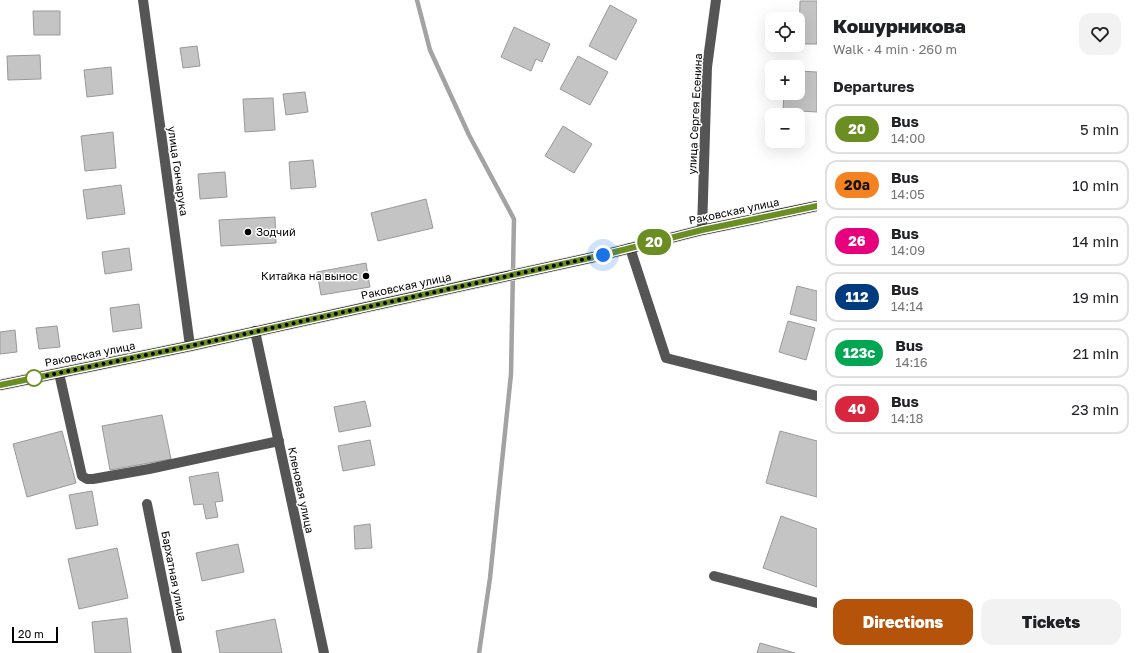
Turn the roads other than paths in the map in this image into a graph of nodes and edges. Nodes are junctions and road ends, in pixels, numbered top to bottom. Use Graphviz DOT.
graph roads {
  1 [pos="143,0"];
  2 [pos="716,0"];
  3 [pos="817,206"];
  4 [pos="702,230"];
  5 [pos="630,248"];
  6 [pos="255,332"];
  7 [pos="190,346"];
  8 [pos="59,372"];
  9 [pos="0,385"];
  10 [pos="817,396"];
  11 [pos="279,441"];
  12 [pos="147,504"];
  13 [pos="714,576"];
  14 [pos="817,603"];
  15 [pos="178,653"];
  16 [pos="324,653"];
  1 -- 7 [label="street, улица Гончарука"];
  2 -- 4 [label="street, улица Сергея Есенина"];
  3 -- 4 [label="main road, Раковская улица"];
  4 -- 5 [label="main road, Раковская улица"];
  5 -- 6 [label="main road, Раковская улица"];
  5 -- 10 [label="street"];
  6 -- 7 [label="main road, Раковская улица"];
  6 -- 11 [label="street, Кленовая улица"];
  7 -- 8 [label="main road, Раковская улица"];
  8 -- 9 [label="main road, Раковская улица"];
  8 -- 11 [label="street"];
  11 -- 16 [label="street, Кленовая улица"];
  12 -- 15 [label="street, Бархатная улица"];
  13 -- 14 [label="street"];
}
